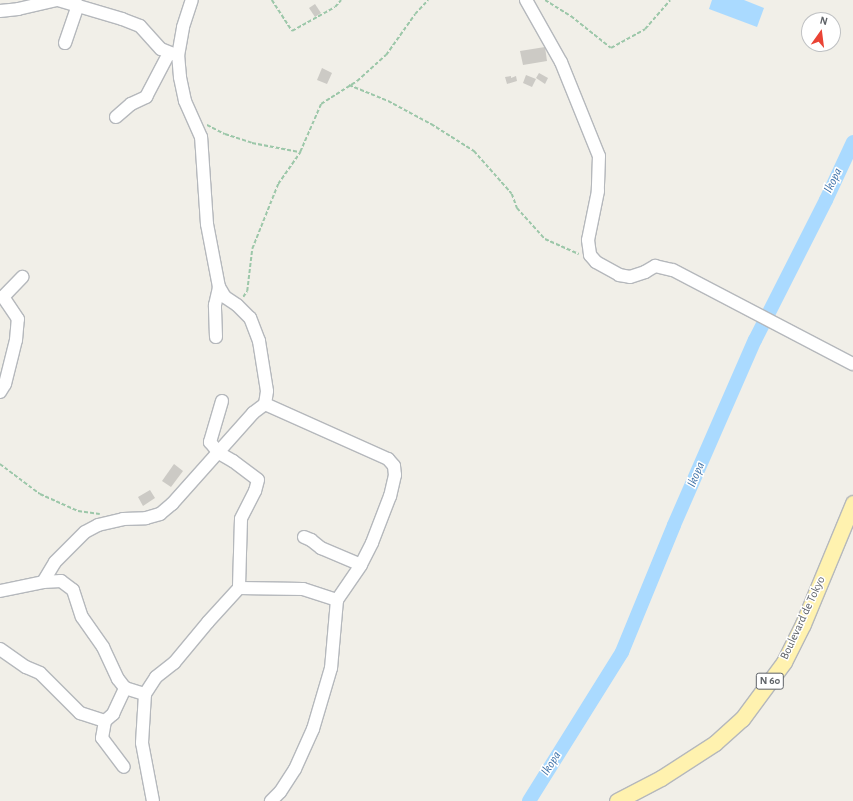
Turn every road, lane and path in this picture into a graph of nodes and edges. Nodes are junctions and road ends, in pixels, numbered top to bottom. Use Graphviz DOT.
graph roads {
  1 [pos="58,0"];
  2 [pos="192,0"];
  3 [pos="272,0"];
  4 [pos="341,0"];
  5 [pos="428,0"];
  6 [pos="526,0"];
  7 [pos="545,0"];
  8 [pos="670,0"];
  9 [pos="78,6"];
  10 [pos="0,11"];
  11 [pos="65,42"];
  12 [pos="173,54"];
  13 [pos="349,85"];
  14 [pos="116,117"];
  15 [pos="193,118"];
  16 [pos="300,152"];
  17 [pos="596,262"];
  18 [pos="22,277"];
  19 [pos="219,287"];
  20 [pos="237,305"];
  21 [pos="216,337"];
  22 [pos="853,364"];
  23 [pos="0,392"];
  24 [pos="222,401"];
  25 [pos="265,404"];
  26 [pos="219,453"];
  27 [pos="0,464"];
  28 [pos="853,503"];
  29 [pos="100,514"];
  30 [pos="304,538"];
  31 [pos="361,566"];
  32 [pos="43,582"];
  33 [pos="239,588"];
  34 [pos="0,591"];
  35 [pos="337,600"];
  36 [pos="0,649"];
  37 [pos="125,688"];
  38 [pos="145,694"];
  39 [pos="105,721"];
  40 [pos="124,767"];
  41 [pos="154,801"];
  42 [pos="271,801"];
  43 [pos="617,801"];
  1 -- 9 [label="street"];
  1 -- 10 [label="street"];
  2 -- 12 [label="street"];
  3 -- 4 [label="path"];
  5 -- 13 [label="path"];
  6 -- 17 [label="street"];
  7 -- 8 [label="path"];
  9 -- 11 [label="street"];
  9 -- 12 [label="street"];
  12 -- 14 [label="street"];
  12 -- 15 [label="street"];
  13 -- 16 [label="path"];
  13 -- 17 [label="path"];
  15 -- 16 [label="path"];
  15 -- 19 [label="street"];
  16 -- 20 [label="path"];
  17 -- 22 [label="street"];
  18 -- 23 [label="street"];
  19 -- 20 [label="street"];
  19 -- 21 [label="street"];
  20 -- 25 [label="street"];
  24 -- 26 [label="street"];
  25 -- 26 [label="street"];
  25 -- 31 [label="street"];
  26 -- 32 [label="street"];
  26 -- 33 [label="street"];
  27 -- 29 [label="path"];
  28 -- 43 [label="main road, Boulevard de Tokyo / N 60"];
  30 -- 31 [label="street"];
  31 -- 35 [label="street"];
  32 -- 34 [label="street"];
  32 -- 37 [label="street"];
  33 -- 35 [label="street"];
  33 -- 38 [label="street"];
  35 -- 42 [label="street"];
  36 -- 39 [label="street"];
  37 -- 38 [label="street"];
  37 -- 39 [label="street"];
  38 -- 41 [label="street"];
  39 -- 40 [label="street"];
}
